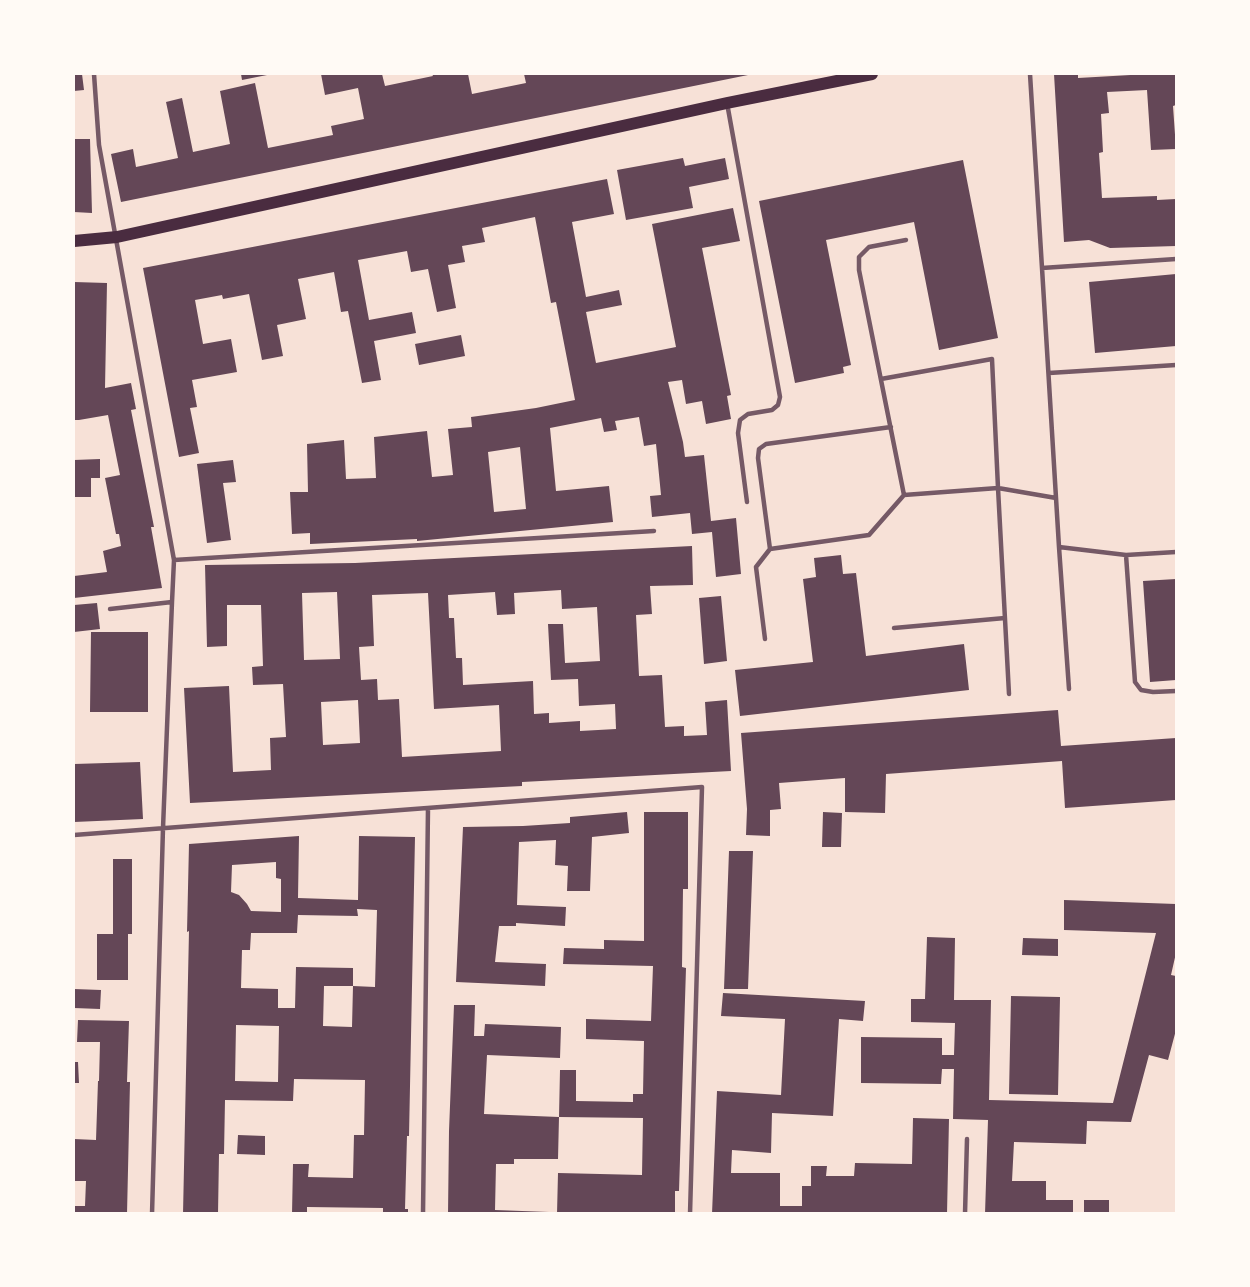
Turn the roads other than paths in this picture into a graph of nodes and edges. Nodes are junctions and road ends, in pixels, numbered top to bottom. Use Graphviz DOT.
graph roads {
  1 [pos="94,74"];
  2 [pos="872,74"];
  3 [pos="1030,74"];
  4 [pos="727,103"];
  5 [pos="117,237"];
  6 [pos="906,240"];
  7 [pos="74,241"];
  8 [pos="1176,259"];
  9 [pos="1042,268"];
  10 [pos="1176,365"];
  11 [pos="1049,373"];
  12 [pos="881,379"];
  13 [pos="891,427"];
  14 [pos="998,488"];
  15 [pos="904,495"];
  16 [pos="1056,498"];
  17 [pos="747,502"];
  18 [pos="654,531"];
  19 [pos="1059,547"];
  20 [pos="770,549"];
  21 [pos="1176,552"];
  22 [pos="1126,555"];
  23 [pos="174,560"];
  24 [pos="172,602"];
  25 [pos="110,609"];
  26 [pos="1005,618"];
  27 [pos="894,628"];
  28 [pos="765,639"];
  29 [pos="1069,689"];
  30 [pos="1176,691"];
  31 [pos="1009,694"];
  32 [pos="428,807"];
  33 [pos="163,828"];
  34 [pos="74,835"];
  35 [pos="967,1139"];
  36 [pos="152,1214"];
  37 [pos="423,1214"];
  38 [pos="690,1214"];
  39 [pos="965,1214"];
  1 -- 5 [label="lane"];
  2 -- 4 [label="main road"];
  3 -- 9 [label="lane"];
  4 -- 5 [label="main road"];
  4 -- 17 [label="lane"];
  5 -- 7 [label="main road"];
  5 -- 23 [label="lane"];
  6 -- 12 [label="lane"];
  8 -- 9 [label="lane"];
  9 -- 11 [label="lane"];
  10 -- 11 [label="lane"];
  11 -- 16 [label="lane"];
  12 -- 13 [label="lane"];
  12 -- 14 [label="lane"];
  13 -- 15 [label="lane"];
  13 -- 20 [label="lane"];
  14 -- 15 [label="lane"];
  14 -- 16 [label="lane"];
  14 -- 26 [label="lane"];
  15 -- 20 [label="lane"];
  16 -- 19 [label="lane"];
  18 -- 23 [label="lane"];
  19 -- 22 [label="lane"];
  19 -- 29 [label="lane"];
  20 -- 28 [label="lane"];
  21 -- 22 [label="lane"];
  22 -- 30 [label="lane"];
  23 -- 24 [label="lane"];
  24 -- 25 [label="lane"];
  24 -- 33 [label="lane"];
  26 -- 27 [label="lane"];
  26 -- 31 [label="lane"];
  32 -- 33 [label="lane"];
  32 -- 37 [label="lane"];
  32 -- 38 [label="lane"];
  33 -- 34 [label="lane"];
  33 -- 36 [label="lane"];
  35 -- 39 [label="lane"];
}
